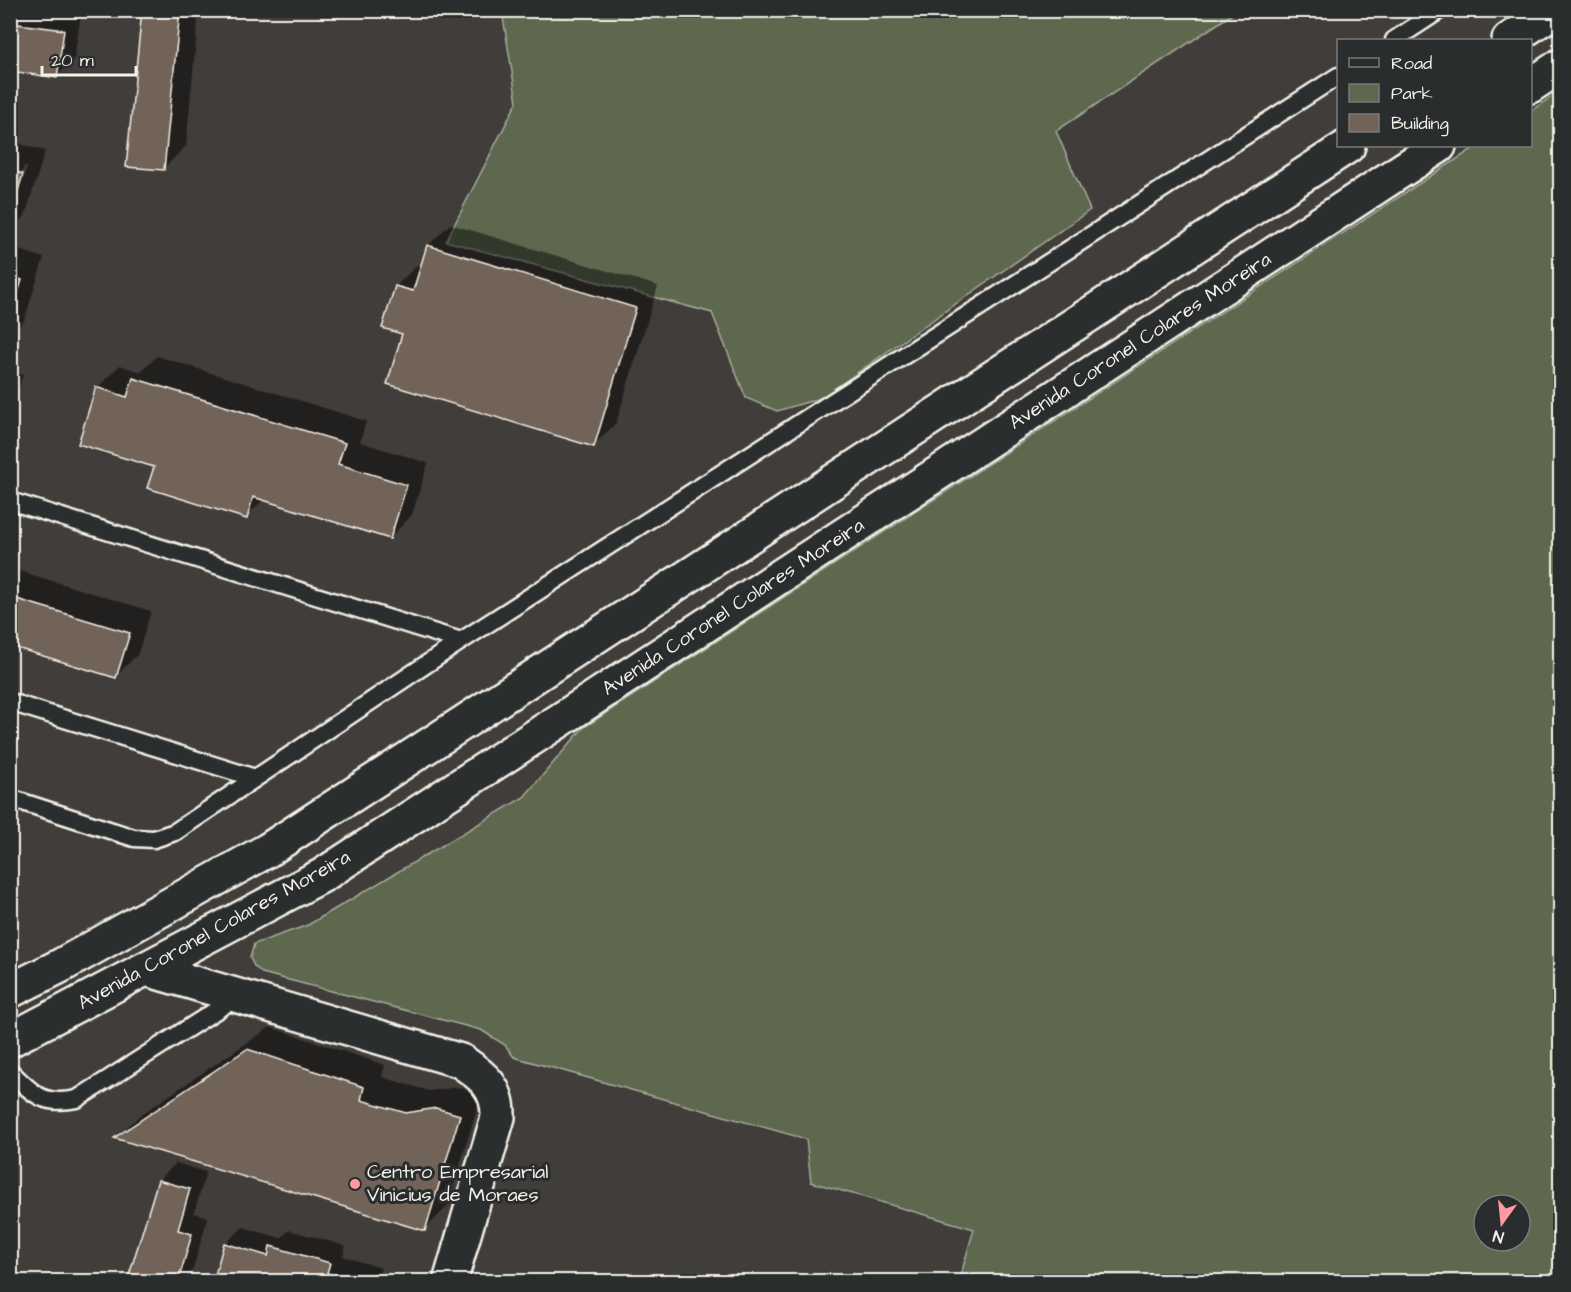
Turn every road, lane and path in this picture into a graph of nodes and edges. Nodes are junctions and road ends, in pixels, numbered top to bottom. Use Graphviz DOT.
graph roads {
  1 [pos="1440,10"];
  2 [pos="1554,10"];
  3 [pos="1396,39"];
  4 [pos="1510,39"];
  5 [pos="1560,66"];
  6 [pos="1337,77"];
  7 [pos="1532,85"];
  8 [pos="1346,147"];
  9 [pos="1437,147"];
  10 [pos="10,501"];
  11 [pos="461,641"];
  12 [pos="10,702"];
  13 [pos="255,778"];
  14 [pos="10,798"];
  15 [pos="146,969"];
  16 [pos="10,991"];
  17 [pos="237,997"];
  18 [pos="10,1040"];
  19 [pos="10,1071"];
  20 [pos="450,1281"];
  1 -- 3 [label="lane"];
  2 -- 4 [label="main road"];
  5 -- 7 [label="main road"];
  6 -- 11 [label="lane"];
  8 -- 16 [label="main road"];
  9 -- 15 [label="main road, Avenida Coronel Colares Moreira"];
  10 -- 11 [label="lane"];
  11 -- 13 [label="lane"];
  12 -- 13 [label="lane"];
  13 -- 14 [label="lane"];
  15 -- 17 [label="main road"];
  15 -- 18 [label="main road, Avenida Coronel Colares Moreira"];
  17 -- 19 [label="lane"];
  17 -- 20 [label="main road"];
}
